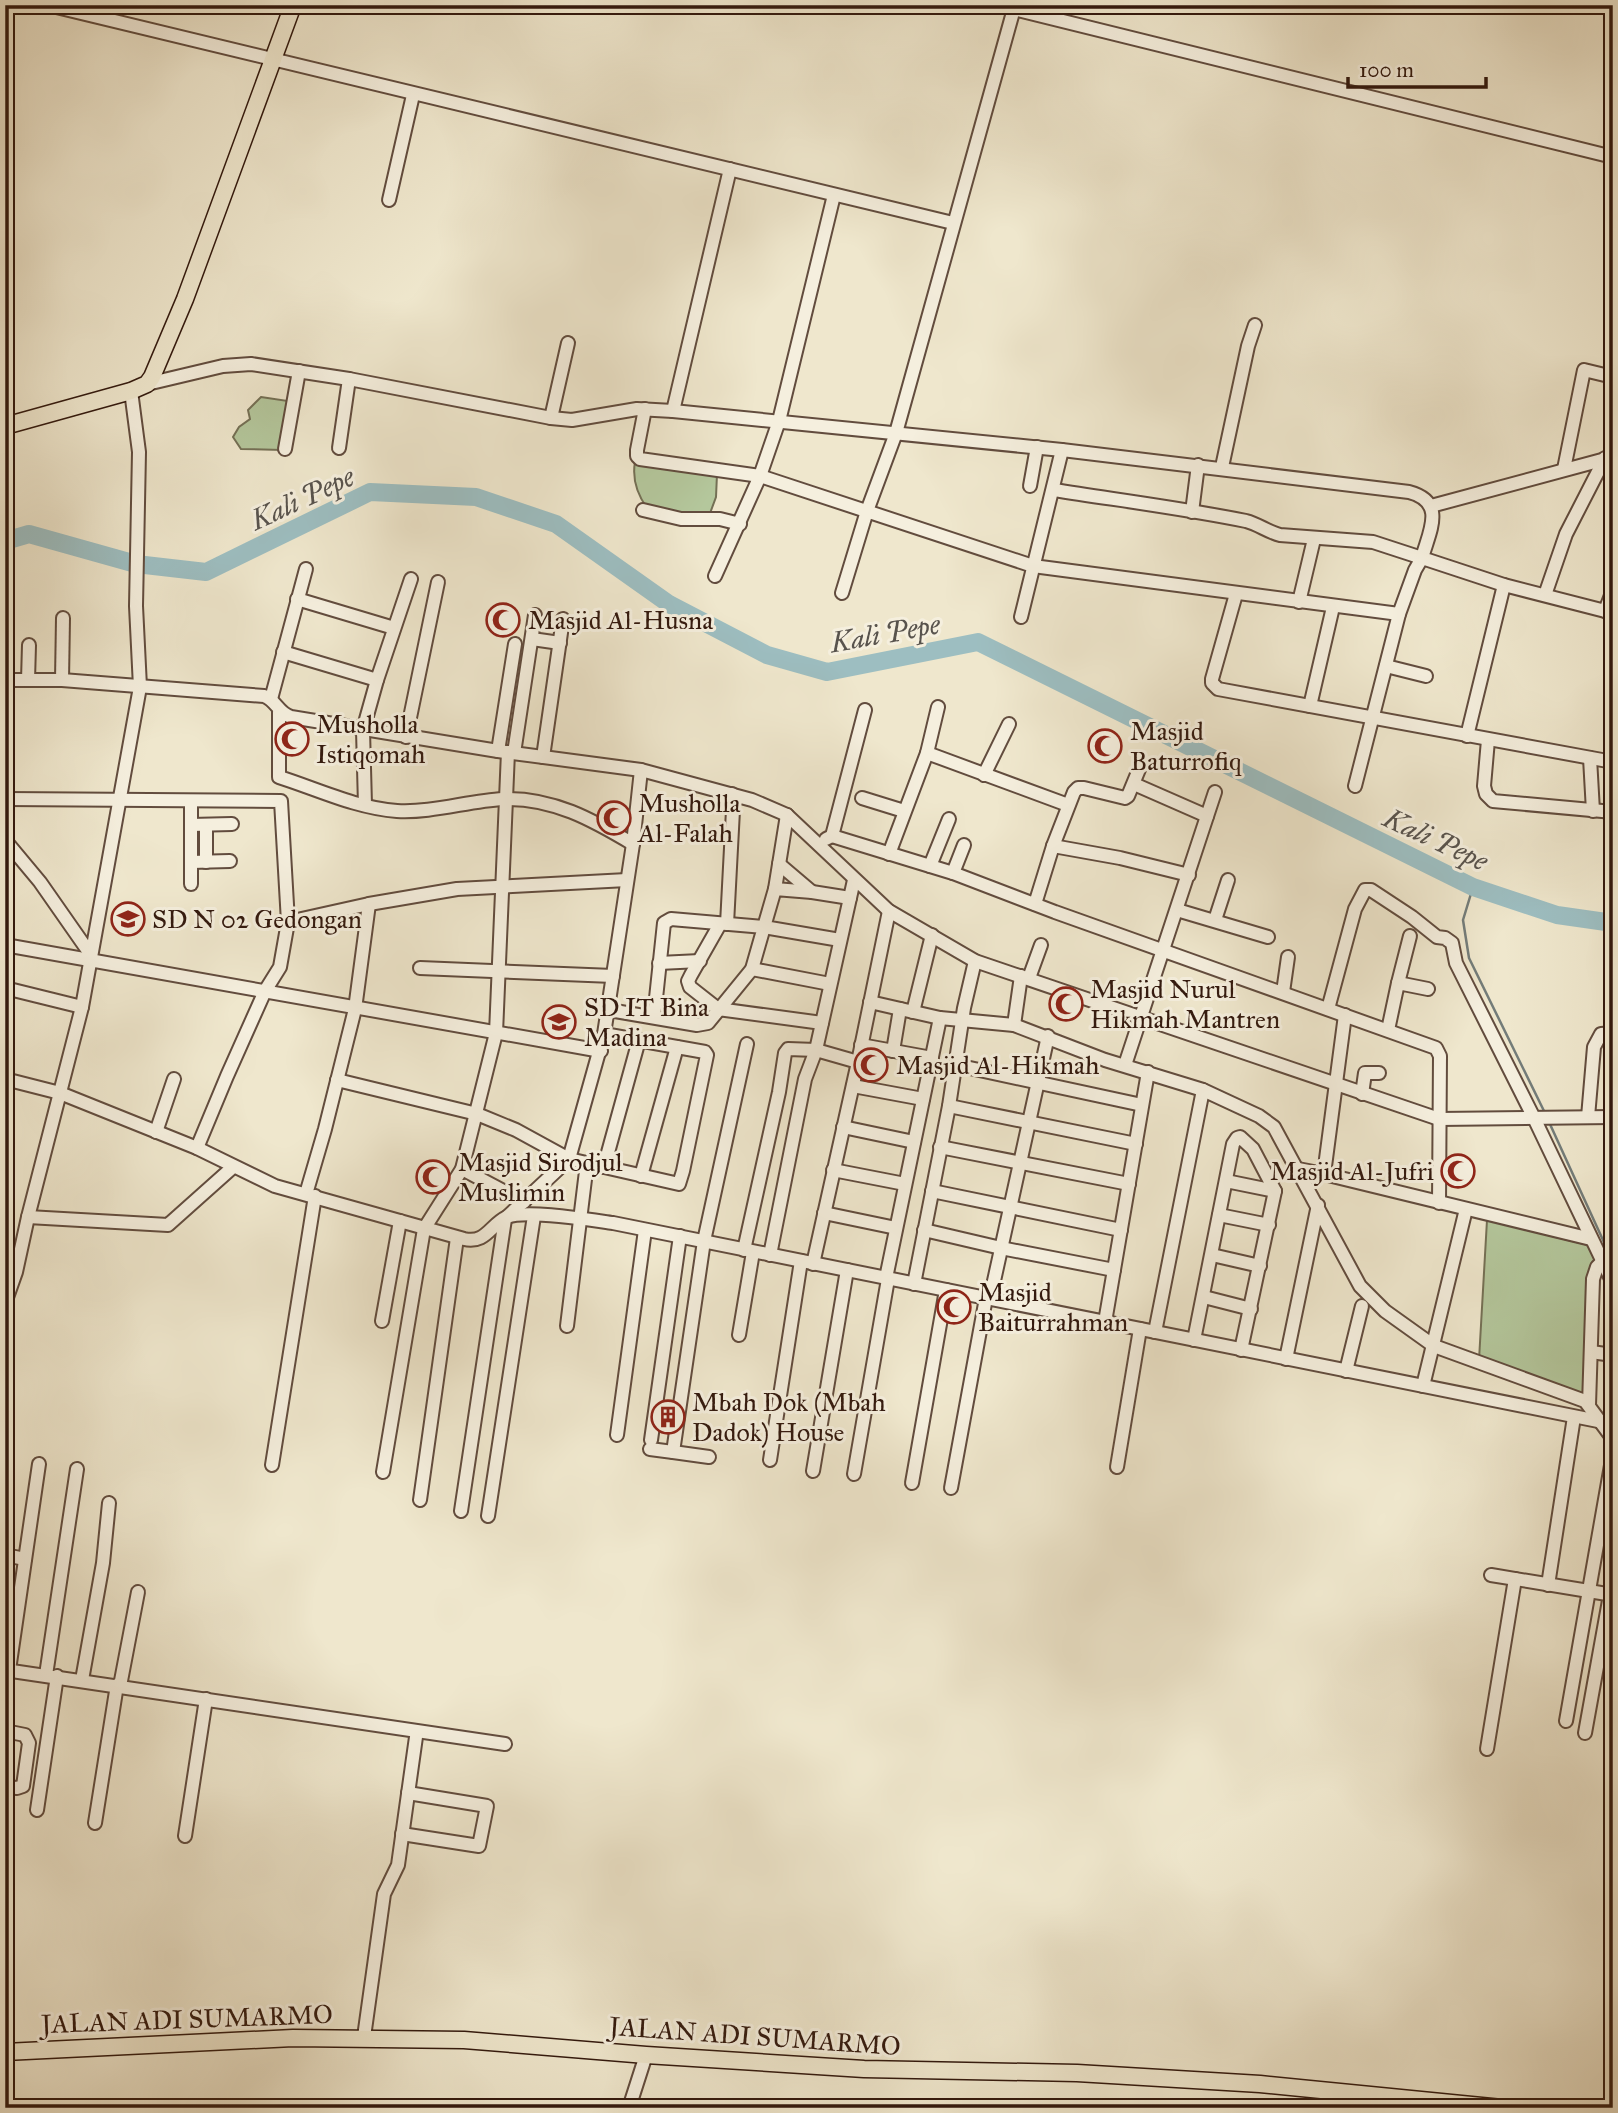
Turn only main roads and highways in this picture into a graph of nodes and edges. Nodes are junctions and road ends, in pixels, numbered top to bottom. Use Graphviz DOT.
graph roads {
  1 [pos="293,5"];
  2 [pos="5,426"];
  3 [pos="5,2052"];
  4 [pos="1502,2108"];
  1 -- 2 [label="main road"];
  3 -- 4 [label="main road, JALAN ADI SUMARMO"];
}
